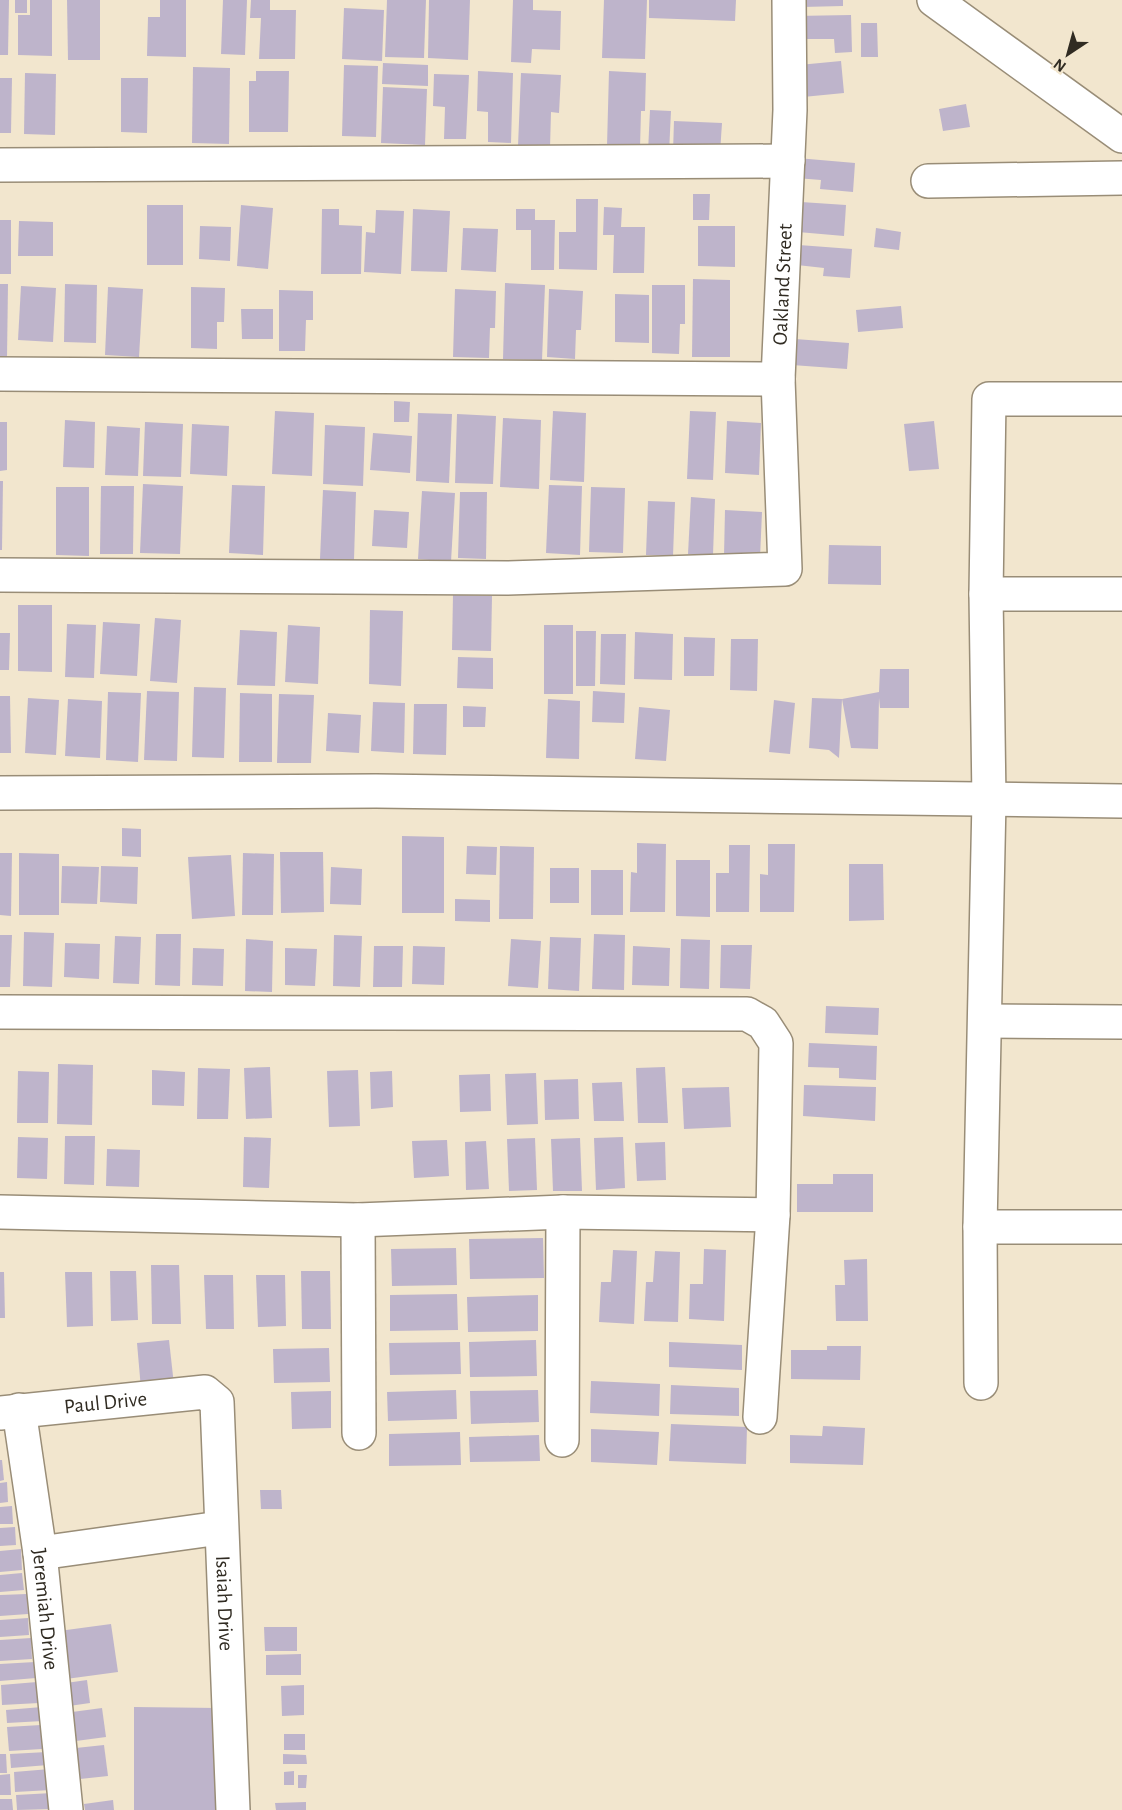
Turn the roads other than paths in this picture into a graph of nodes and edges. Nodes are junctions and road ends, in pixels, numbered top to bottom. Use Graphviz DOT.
graph roads {
  1 [pos="789,0"];
  2 [pos="934,0"];
  3 [pos="1122,136"];
  4 [pos="788,161"];
  5 [pos="0,165"];
  6 [pos="1122,178"];
  7 [pos="928,181"];
  8 [pos="0,374"];
  9 [pos="778,379"];
  10 [pos="1122,399"];
  11 [pos="0,575"];
  12 [pos="986,594"];
  13 [pos="1122,594"];
  14 [pos="0,793"];
  15 [pos="989,800"];
  16 [pos="1122,801"];
  17 [pos="0,1012"];
  18 [pos="985,1021"];
  19 [pos="1122,1022"];
  20 [pos="0,1212"];
  21 [pos="563,1212"];
  22 [pos="773,1215"];
  23 [pos="358,1220"];
  24 [pos="980,1227"];
  25 [pos="1122,1227"];
  26 [pos="981,1383"];
  27 [pos="212,1397"];
  28 [pos="9,1411"];
  29 [pos="760,1417"];
  30 [pos="359,1433"];
  31 [pos="562,1440"];
  32 [pos="220,1528"];
  33 [pos="40,1553"];
  34 [pos="66,1810"];
  35 [pos="233,1810"];
  1 -- 4 [label="street, Oakland Street"];
  2 -- 3 [label="street"];
  4 -- 5 [label="street"];
  4 -- 9 [label="street, Oakland Street"];
  6 -- 7 [label="street"];
  8 -- 9 [label="street"];
  9 -- 11 [label="street, Oakland Street"];
  10 -- 12 [label="street"];
  12 -- 13 [label="street"];
  12 -- 15 [label="street"];
  14 -- 15 [label="street"];
  15 -- 16 [label="street"];
  15 -- 18 [label="street"];
  17 -- 22 [label="street"];
  18 -- 19 [label="street"];
  18 -- 24 [label="street"];
  20 -- 23 [label="street"];
  21 -- 22 [label="street"];
  21 -- 23 [label="street"];
  21 -- 31 [label="street"];
  22 -- 29 [label="street"];
  23 -- 30 [label="street"];
  24 -- 25 [label="street"];
  24 -- 26 [label="street"];
  27 -- 28 [label="street, Paul Drive"];
  27 -- 32 [label="street, Isaiah Drive"];
  28 -- 33 [label="street, Jeremiah Drive"];
  32 -- 33 [label="street"];
  32 -- 35 [label="street, Isaiah Drive"];
  33 -- 34 [label="street, Jeremiah Drive"];
}
